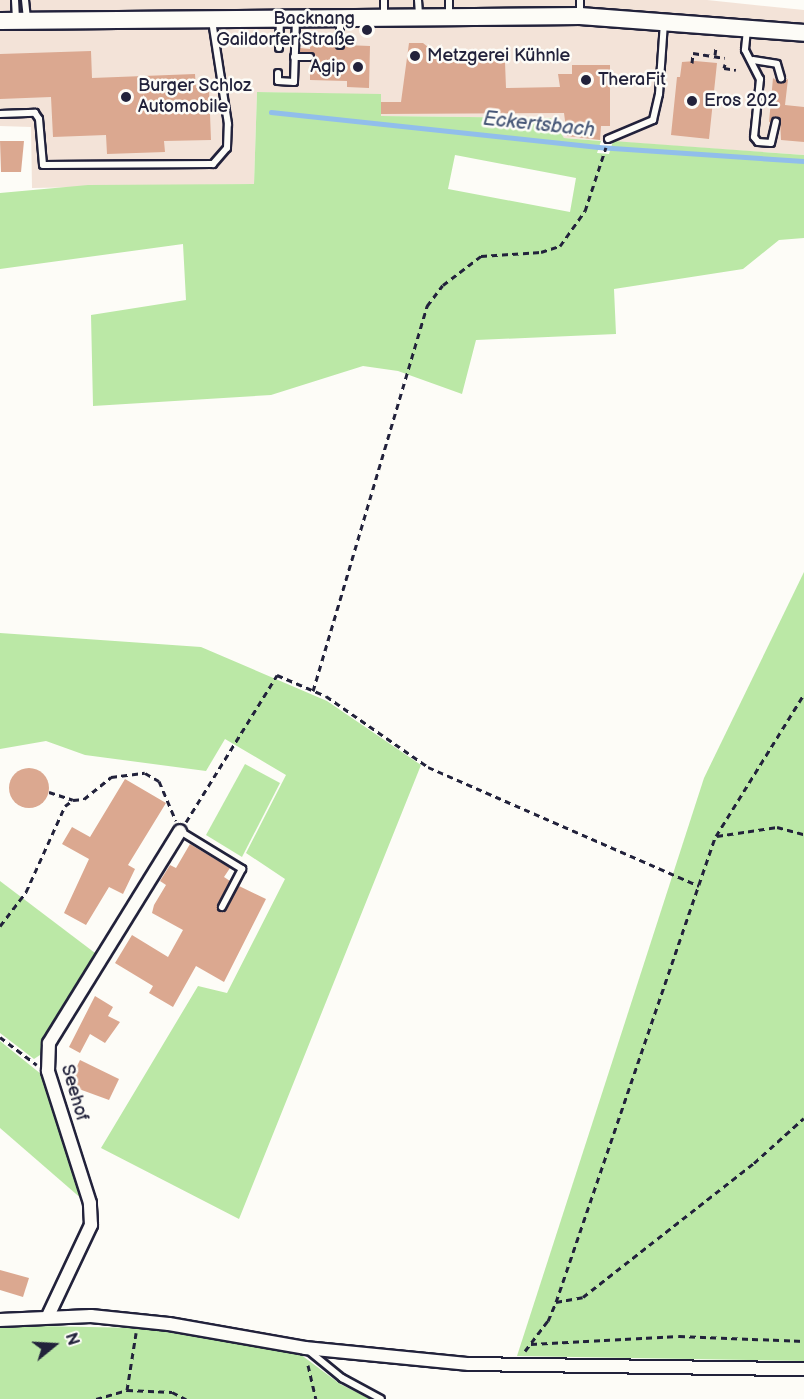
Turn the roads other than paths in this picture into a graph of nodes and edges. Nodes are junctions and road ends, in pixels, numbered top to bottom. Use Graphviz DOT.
graph roads {
  1 [pos="15,0"];
  2 [pos="26,0"];
  3 [pos="384,7"];
  4 [pos="418,7"];
  5 [pos="449,7"];
  6 [pos="580,8"];
  7 [pos="340,15"];
  8 [pos="288,16"];
  9 [pos="212,17"];
  10 [pos="665,20"];
  11 [pos="14,21"];
  12 [pos="747,26"];
  13 [pos="804,33"];
  14 [pos="340,45"];
  15 [pos="279,48"];
  16 [pos="294,57"];
  17 [pos="310,57"];
  18 [pos="753,60"];
  19 [pos="278,74"];
  20 [pos="781,78"];
  21 [pos="0,114"];
  22 [pos="776,122"];
  23 [pos="608,139"];
  24 [pos="180,831"];
  25 [pos="222,907"];
  26 [pos="48,1316"];
  27 [pos="0,1320"];
  28 [pos="305,1348"];
  29 [pos="804,1369"];
  30 [pos="381,1399"];
  1 -- 11 [label="lane"];
  2 -- 11 [label="lane"];
  3 -- 4 [label="street"];
  3 -- 7 [label="street"];
  4 -- 5 [label="street"];
  5 -- 6 [label="street"];
  6 -- 10 [label="street"];
  7 -- 8 [label="street"];
  7 -- 14 [label="lane"];
  8 -- 9 [label="street"];
  8 -- 15 [label="lane"];
  8 -- 16 [label="lane"];
  9 -- 11 [label="street"];
  9 -- 21 [label="lane"];
  10 -- 12 [label="street"];
  10 -- 23 [label="lane"];
  12 -- 13 [label="street"];
  12 -- 18 [label="lane"];
  16 -- 17 [label="lane"];
  16 -- 19 [label="lane"];
  18 -- 20 [label="lane"];
  18 -- 22 [label="lane"];
  24 -- 25 [label="lane"];
  24 -- 26 [label="street, Seehof"];
  26 -- 27 [label="street"];
  26 -- 28 [label="street"];
  28 -- 29 [label="street"];
  28 -- 30 [label="lane"];
}
